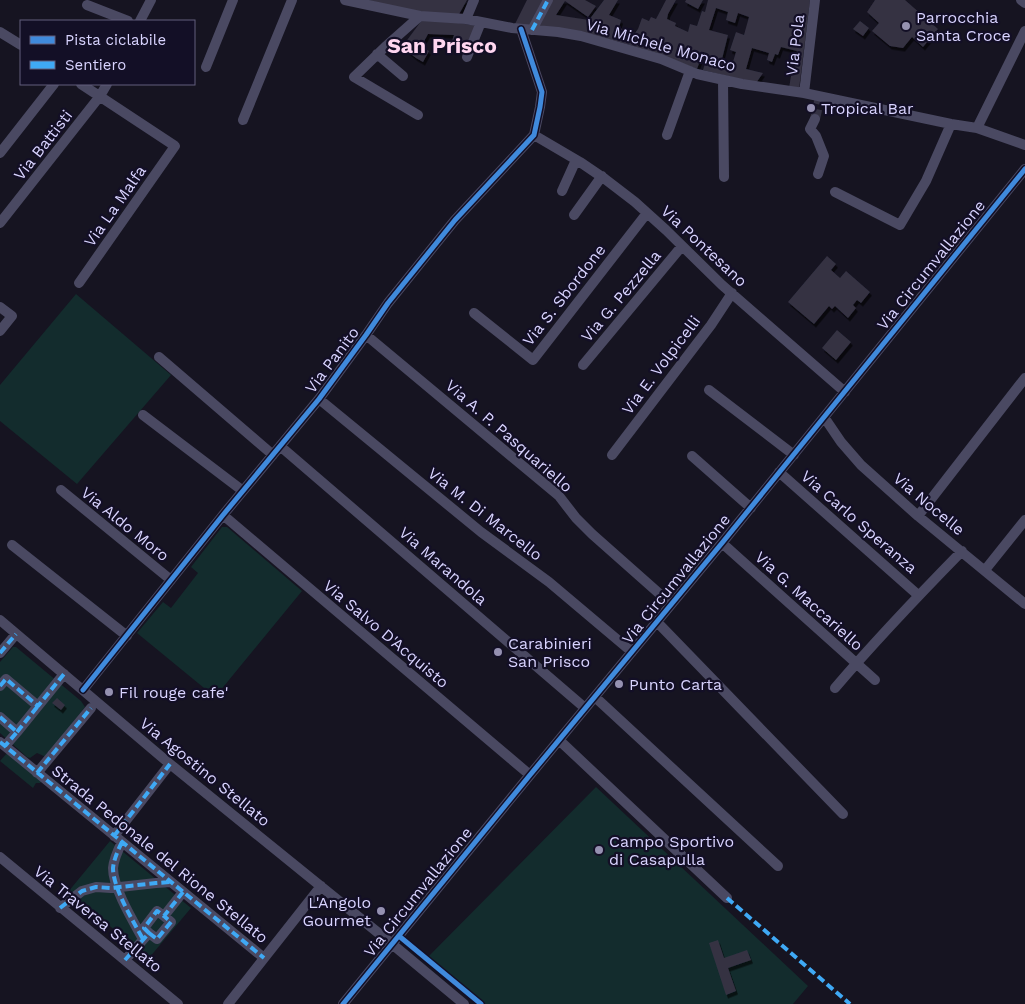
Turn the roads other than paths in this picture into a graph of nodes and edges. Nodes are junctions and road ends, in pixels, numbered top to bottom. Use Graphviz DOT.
graph roads {
  1 [pos="151,0"];
  2 [pos="233,0"];
  3 [pos="292,0"];
  4 [pos="345,0"];
  5 [pos="474,0"];
  6 [pos="548,0"];
  7 [pos="815,0"];
  8 [pos="1021,0"];
  9 [pos="1025,3"];
  10 [pos="87,5"];
  11 [pos="420,16"];
  12 [pos="125,20"];
  13 [pos="141,20"];
  14 [pos="466,20"];
  15 [pos="481,22"];
  16 [pos="521,29"];
  17 [pos="532,30"];
  18 [pos="1025,31"];
  19 [pos="0,32"];
  20 [pos="20,44"];
  21 [pos="377,54"];
  22 [pos="467,57"];
  23 [pos="206,67"];
  24 [pos="690,71"];
  25 [pos="403,76"];
  26 [pos="723,80"];
  27 [pos="53,85"];
  28 [pos="83,85"];
  29 [pos="106,85"];
  30 [pos="804,94"];
  31 [pos="100,96"];
  32 [pos="418,115"];
  33 [pos="815,119"];
  34 [pos="242,120"];
  35 [pos="951,124"];
  36 [pos="976,128"];
  37 [pos="534,135"];
  38 [pos="667,135"];
  39 [pos="1025,145"];
  40 [pos="0,153"];
  41 [pos="576,160"];
  42 [pos="1025,169"];
  43 [pos="818,174"];
  44 [pos="602,176"];
  45 [pos="724,177"];
  46 [pos="562,192"];
  47 [pos="835,192"];
  48 [pos="647,213"];
  49 [pos="574,215"];
  50 [pos="0,223"];
  51 [pos="682,246"];
  52 [pos="79,284"];
  53 [pos="732,293"];
  54 [pos="0,307"];
  55 [pos="474,313"];
  56 [pos="0,331"];
  57 [pos="366,335"];
  58 [pos="159,357"];
  59 [pos="583,365"];
  60 [pos="1025,378"];
  61 [pos="709,390"];
  62 [pos="845,392"];
  63 [pos="318,399"];
  64 [pos="143,415"];
  65 [pos="824,417"];
  66 [pos="277,451"];
  67 [pos="612,454"];
  68 [pos="794,454"];
  69 [pos="692,456"];
  70 [pos="779,472"];
  71 [pos="61,490"];
  72 [pos="243,491"];
  73 [pos="751,508"];
  74 [pos="223,515"];
  75 [pos="918,516"];
  76 [pos="1025,520"];
  77 [pos="722,543"];
  78 [pos="12,545"];
  79 [pos="962,551"];
  80 [pos="984,570"];
  81 [pos="171,580"];
  82 [pos="918,595"];
  83 [pos="671,604"];
  84 [pos="1025,604"];
  85 [pos="0,620"];
  86 [pos="657,622"];
  87 [pos="16,634"];
  88 [pos="127,636"];
  89 [pos="632,652"];
  90 [pos="0,653"];
  91 [pos="856,663"];
  92 [pos="64,674"];
  93 [pos="876,680"];
  94 [pos="0,686"];
  95 [pos="835,688"];
  96 [pos="83,690"];
  97 [pos="595,697"];
  98 [pos="38,706"];
  99 [pos="91,708"];
  100 [pos="586,708"];
  101 [pos="0,717"];
  102 [pos="17,732"];
  103 [pos="559,740"];
  104 [pos="3,744"];
  105 [pos="170,764"];
  106 [pos="37,772"];
  107 [pos="530,775"];
  108 [pos="843,814"];
  109 [pos="118,839"];
  110 [pos="0,857"];
  111 [pos="778,866"];
  112 [pos="171,882"];
  113 [pos="321,886"];
  114 [pos="117,888"];
  115 [pos="183,892"];
  116 [pos="727,898"];
  117 [pos="60,908"];
  118 [pos="146,936"];
  119 [pos="392,944"];
  120 [pos="264,958"];
  121 [pos="125,960"];
  122 [pos="178,1004"];
  123 [pos="228,1004"];
  124 [pos="343,1004"];
  125 [pos="464,1004"];
  1 -- 13 [label="street"];
  2 -- 23 [label="street"];
  3 -- 34 [label="street"];
  4 -- 11 [label="street, Via Michele Monaco"];
  5 -- 14 [label="street"];
  6 -- 17 [label="street"];
  7 -- 30 [label="street, Via Pola"];
  8 -- 9 [label="street"];
  10 -- 12 [label="street"];
  11 -- 14 [label="street, Via Michele Monaco"];
  11 -- 21 [label="street"];
  14 -- 15 [label="street, Via Michele Monaco"];
  15 -- 16 [label="street, Via Michele Monaco"];
  15 -- 22 [label="street"];
  16 -- 17 [label="street, Via Michele Monaco"];
  16 -- 37 [label="street"];
  17 -- 24 [label="street, Via Michele Monaco"];
  18 -- 36 [label="street"];
  19 -- 20 [label="street"];
  21 -- 25 [label="street"];
  21 -- 32 [label="street"];
  24 -- 26 [label="street, Via Michele Monaco"];
  24 -- 38 [label="street"];
  26 -- 30 [label="street, Via Michele Monaco"];
  26 -- 45 [label="street"];
  27 -- 40 [label="street"];
  28 -- 31 [label="street"];
  29 -- 31 [label="street, Via Battisti"];
  30 -- 35 [label="street, Via Michele Monaco"];
  31 -- 50 [label="street, Via Battisti"];
  31 -- 52 [label="street, Via La Malfa"];
  33 -- 43 [label="street"];
  35 -- 36 [label="street, Via Michele Monaco"];
  35 -- 47 [label="street"];
  36 -- 39 [label="street, Via Michele Monaco"];
  37 -- 41 [label="street, Via Pontesano"];
  37 -- 57 [label="street, Via Panito"];
  41 -- 44 [label="street, Via Pontesano"];
  41 -- 46 [label="street"];
  42 -- 62 [label="street, Via Circumvallazione"];
  44 -- 48 [label="street, Via Pontesano"];
  44 -- 49 [label="street"];
  48 -- 51 [label="street, Via Pontesano"];
  48 -- 55 [label="street, Via S. Sbordone"];
  51 -- 53 [label="street, Via Pontesano"];
  51 -- 59 [label="street, Via G. Pezzella"];
  53 -- 62 [label="street, Via Pontesano"];
  53 -- 67 [label="street, Via E. Volpicelli"];
  54 -- 56 [label="street"];
  57 -- 63 [label="street, Via Panito"];
  57 -- 83 [label="street, Via A. P. Pasquariello"];
  58 -- 66 [label="street, Via Marandola"];
  60 -- 75 [label="street"];
  61 -- 68 [label="street"];
  62 -- 65 [label="street, Via Circumvallazione"];
  63 -- 66 [label="street, Via Panito"];
  63 -- 89 [label="street, Via M. Di Marcello"];
  64 -- 72 [label="street"];
  65 -- 68 [label="street, Via Circumvallazione"];
  65 -- 75 [label="street, Via Nocelle"];
  66 -- 72 [label="street, Via Panito"];
  66 -- 100 [label="street, Via Marandola"];
  68 -- 70 [label="street, Via Circumvallazione"];
  69 -- 73 [label="street"];
  70 -- 73 [label="street, Via Circumvallazione"];
  70 -- 82 [label="street, Via Carlo Speranza"];
  71 -- 81 [label="street, Via Aldo Moro"];
  72 -- 74 [label="street, Via Panito"];
  73 -- 77 [label="street, Via Circumvallazione"];
  74 -- 81 [label="street, Via Panito"];
  74 -- 107 [label="street, Via Salvo D'Acquisto"];
  75 -- 79 [label="street, Via Nocelle"];
  76 -- 80 [label="street"];
  77 -- 83 [label="street, Via Circumvallazione"];
  77 -- 91 [label="street, Via G. Maccariello"];
  78 -- 88 [label="street"];
  79 -- 80 [label="street, Via Nocelle"];
  79 -- 82 [label="street"];
  80 -- 84 [label="street, Via Nocelle"];
  81 -- 88 [label="street, Via Panito"];
  82 -- 91 [label="street"];
  83 -- 86 [label="street, Via Circumvallazione"];
  85 -- 87 [label="street, Via Agostino Stellato"];
  86 -- 89 [label="street, Via Circumvallazione"];
  86 -- 108 [label="street"];
  87 -- 90 [label="street"];
  87 -- 92 [label="street, Via Agostino Stellato"];
  88 -- 96 [label="street, Via Panito"];
  89 -- 97 [label="street, Via Circumvallazione"];
  91 -- 93 [label="street, Via G. Maccariello"];
  91 -- 95 [label="street"];
  92 -- 96 [label="street, Via Agostino Stellato"];
  92 -- 98 [label="street"];
  94 -- 98 [label="street"];
  96 -- 105 [label="street, Via Agostino Stellato"];
  97 -- 100 [label="street, Via Circumvallazione"];
  97 -- 111 [label="street"];
  98 -- 102 [label="street"];
  99 -- 106 [label="street, Strada Pedonale del Rione Stellato"];
  100 -- 103 [label="street, Via Circumvallazione"];
  101 -- 102 [label="street"];
  102 -- 104 [label="street"];
  103 -- 107 [label="street, Via Circumvallazione"];
  103 -- 116 [label="street"];
  104 -- 106 [label="street, Strada Pedonale del Rione Stellato"];
  105 -- 109 [label="street"];
  105 -- 113 [label="street, Via Agostino Stellato"];
  106 -- 109 [label="street, Strada Pedonale del Rione Stellato"];
  107 -- 119 [label="street, Via Circumvallazione"];
  109 -- 112 [label="street, Strada Pedonale del Rione Stellato"];
  109 -- 114 [label="street"];
  110 -- 117 [label="street, Via Traversa Stellato"];
  112 -- 114 [label="street"];
  112 -- 115 [label="street, Strada Pedonale del Rione Stellato"];
  113 -- 119 [label="street, Via Agostino Stellato"];
  113 -- 120 [label="street"];
  114 -- 117 [label="street"];
  114 -- 118 [label="street"];
  115 -- 118 [label="street"];
  115 -- 120 [label="street, Strada Pedonale del Rione Stellato"];
  117 -- 121 [label="street, Via Traversa Stellato"];
  118 -- 121 [label="street"];
  119 -- 124 [label="street, Via Circumvallazione"];
  119 -- 125 [label="street, Via Agostino Stellato"];
  120 -- 123 [label="street"];
  121 -- 122 [label="street, Via Traversa Stellato"];
}
